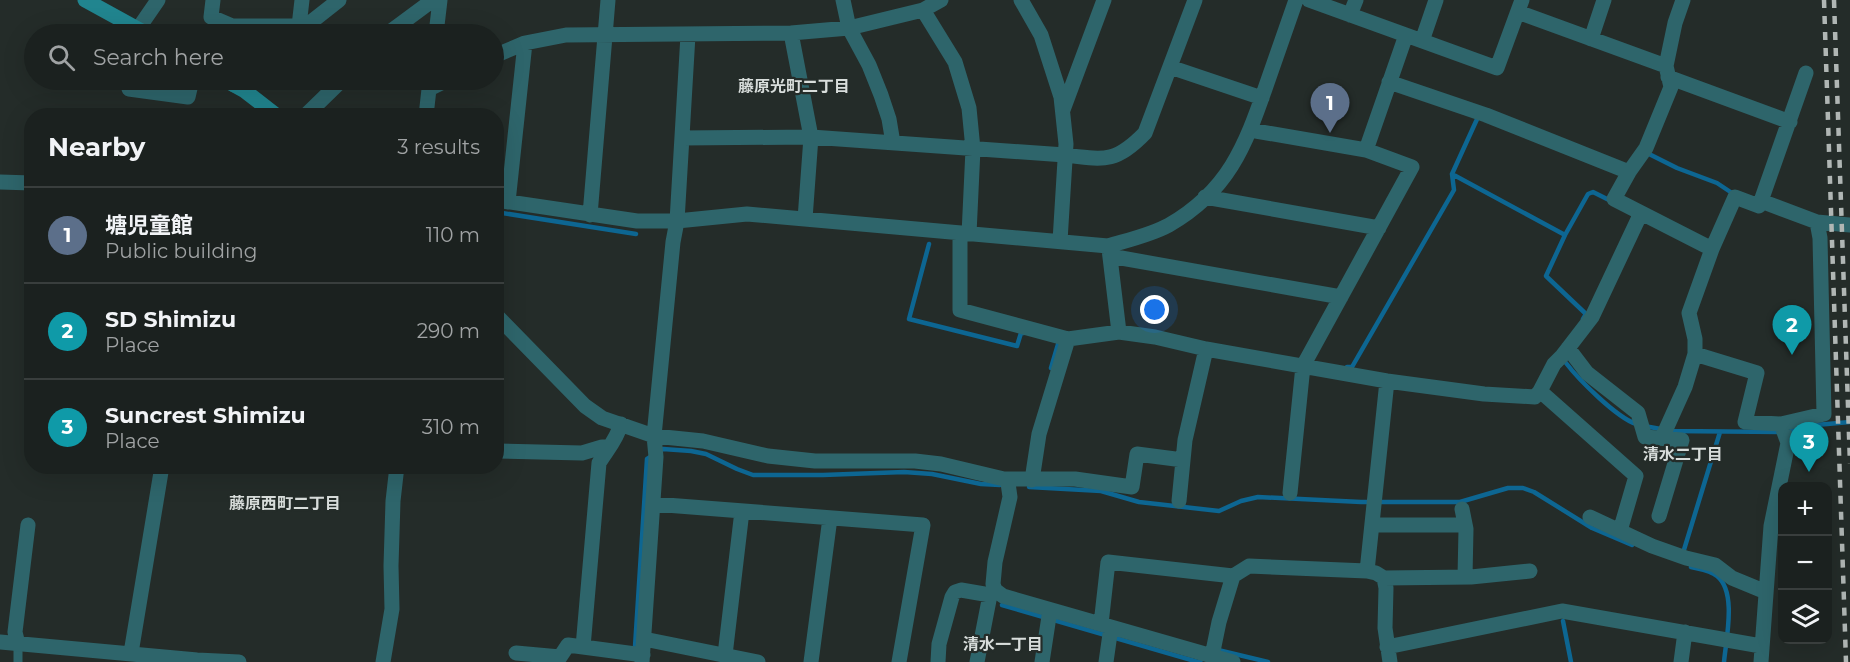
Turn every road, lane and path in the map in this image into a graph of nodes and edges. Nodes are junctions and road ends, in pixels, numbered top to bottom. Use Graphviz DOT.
graph roads {
  1 [pos="85,0"];
  2 [pos="158,0"];
  3 [pos="213,0"];
  4 [pos="302,0"];
  5 [pos="339,0"];
  6 [pos="433,0"];
  7 [pos="440,0"];
  8 [pos="608,0"];
  9 [pos="843,0"];
  10 [pos="941,0"];
  11 [pos="1021,0"];
  12 [pos="1104,0"];
  13 [pos="1195,0"];
  14 [pos="1296,0"];
  15 [pos="1309,0"];
  16 [pos="1356,0"];
  17 [pos="1436,0"];
  18 [pos="1604,0"];
  19 [pos="1683,0"];
  20 [pos="1520,6"];
  21 [pos="923,10"];
  22 [pos="1350,15"];
  23 [pos="128,24"];
  24 [pos="146,24"];
  25 [pos="228,24"];
  26 [pos="298,24"];
  27 [pos="309,24"];
  28 [pos="401,24"];
  29 [pos="437,24"];
  30 [pos="849,28"];
  31 [pos="791,33"];
  32 [pos="604,35"];
  33 [pos="688,35"];
  34 [pos="1406,35"];
  35 [pos="1591,39"];
  36 [pos="1422,41"];
  37 [pos="525,43"];
  38 [pos="504,52"];
  39 [pos="1170,67"];
  40 [pos="1667,72"];
  41 [pos="1806,74"];
  42 [pos="1389,82"];
  43 [pos="136,90"];
  44 [pos="190,90"];
  45 [pos="243,90"];
  46 [pos="331,90"];
  47 [pos="429,90"];
  48 [pos="1262,98"];
  49 [pos="267,108"];
  50 [pos="313,108"];
  51 [pos="427,108"];
  52 [pos="1063,111"];
  53 [pos="1790,122"];
  54 [pos="1250,130"];
  55 [pos="811,137"];
  56 [pos="682,138"];
  57 [pos="893,143"];
  58 [pos="973,149"];
  59 [pos="1366,150"];
  60 [pos="1065,155"];
  61 [pos="1629,172"];
  62 [pos="0,182"];
  63 [pos="24,183"];
  64 [pos="504,187"];
  65 [pos="1204,197"];
  66 [pos="504,201"];
  67 [pos="1761,201"];
  68 [pos="1641,213"];
  69 [pos="591,215"];
  70 [pos="806,219"];
  71 [pos="677,221"];
  72 [pos="1817,222"];
  73 [pos="1850,225"];
  74 [pos="1379,228"];
  75 [pos="965,233"];
  76 [pos="1060,241"];
  77 [pos="1712,249"];
  78 [pos="1109,251"];
  79 [pos="1341,297"];
  80 [pos="504,323"];
  81 [pos="1119,332"];
  82 [pos="1068,339"];
  83 [pos="1568,348"];
  84 [pos="1206,349"];
  85 [pos="1695,354"];
  86 [pos="1304,366"];
  87 [pos="1387,381"];
  88 [pos="1540,391"];
  89 [pos="621,424"];
  90 [pos="1784,430"];
  91 [pos="1664,433"];
  92 [pos="609,447"];
  93 [pos="656,447"];
  94 [pos="504,451"];
  95 [pos="1183,460"];
  96 [pos="161,474"];
  97 [pos="396,474"];
  98 [pos="1028,480"];
  99 [pos="1008,484"];
  100 [pos="1290,493"];
  101 [pos="1179,501"];
  102 [pos="652,504"];
  103 [pos="1462,509"];
  104 [pos="742,511"];
  105 [pos="1659,516"];
  106 [pos="1590,517"];
  107 [pos="830,518"];
  108 [pos="28,525"];
  109 [pos="1372,525"];
  110 [pos="1465,525"];
  111 [pos="1620,531"];
  112 [pos="1367,570"];
  113 [pos="1530,571"];
  114 [pos="1233,576"];
  115 [pos="1465,576"];
  116 [pos="1384,579"];
  117 [pos="1766,592"];
  118 [pos="992,593"];
  119 [pos="1049,616"];
  120 [pos="1108,631"];
  121 [pos="1685,632"];
  122 [pos="644,639"];
  123 [pos="0,642"];
  124 [pos="18,644"];
  125 [pos="1387,646"];
  126 [pos="1761,646"];
  127 [pos="583,647"];
  128 [pos="131,653"];
  129 [pos="516,653"];
  130 [pos="725,656"];
  131 [pos="642,658"];
  132 [pos="1221,660"];
  133 [pos="18,662"];
  134 [pos="239,662"];
  135 [pos="383,662"];
  136 [pos="758,662"];
  137 [pos="811,662"];
  138 [pos="899,662"];
  139 [pos="938,662"];
  140 [pos="977,662"];
  141 [pos="1042,662"];
  142 [pos="1106,662"];
  143 [pos="1390,662"];
  144 [pos="1681,662"];
  145 [pos="1761,662"];
  1 -- 23 [label="street"];
  2 -- 24 [label="street"];
  3 -- 25 [label="street"];
  4 -- 26 [label="street"];
  5 -- 27 [label="street"];
  6 -- 28 [label="street"];
  7 -- 29 [label="street"];
  8 -- 32 [label="street"];
  9 -- 30 [label="street"];
  10 -- 21 [label="street"];
  11 -- 52 [label="street"];
  12 -- 52 [label="street"];
  13 -- 39 [label="street"];
  14 -- 48 [label="street"];
  15 -- 22 [label="street"];
  16 -- 22 [label="street"];
  17 -- 36 [label="street"];
  18 -- 35 [label="street"];
  19 -- 40 [label="street"];
  20 -- 35 [label="street"];
  20 -- 36 [label="street"];
  21 -- 30 [label="street"];
  21 -- 58 [label="street"];
  22 -- 34 [label="street"];
  30 -- 31 [label="street"];
  30 -- 57 [label="street"];
  31 -- 33 [label="street"];
  31 -- 55 [label="street"];
  32 -- 33 [label="street"];
  32 -- 37 [label="street"];
  32 -- 69 [label="street"];
  33 -- 56 [label="street"];
  34 -- 36 [label="street"];
  34 -- 42 [label="street"];
  35 -- 40 [label="street"];
  37 -- 38 [label="street"];
  37 -- 64 [label="street"];
  39 -- 48 [label="street"];
  39 -- 60 [label="street"];
  40 -- 53 [label="street"];
  40 -- 61 [label="street"];
  41 -- 53 [label="street"];
  42 -- 59 [label="street"];
  42 -- 61 [label="street"];
  43 -- 44 [label="street"];
  45 -- 49 [label="street"];
  46 -- 50 [label="street"];
  47 -- 51 [label="street"];
  48 -- 54 [label="street"];
  52 -- 60 [label="street"];
  53 -- 67 [label="street"];
  54 -- 59 [label="street"];
  54 -- 65 [label="street"];
  55 -- 56 [label="street"];
  55 -- 57 [label="street"];
  55 -- 70 [label="street"];
  56 -- 71 [label="street"];
  57 -- 58 [label="street"];
  58 -- 60 [label="street"];
  58 -- 75 [label="street"];
  59 -- 74 [label="street"];
  60 -- 76 [label="street"];
  61 -- 68 [label="street"];
  62 -- 63 [label="street"];
  65 -- 74 [label="street"];
  65 -- 78 [label="street"];
  66 -- 69 [label="street"];
  67 -- 72 [label="street"];
  67 -- 77 [label="street"];
  68 -- 77 [label="street"];
  68 -- 83 [label="street"];
  69 -- 71 [label="street"];
  70 -- 71 [label="street"];
  70 -- 75 [label="street"];
  71 -- 93 [label="street"];
  72 -- 73 [label="street"];
  72 -- 90 [label="street"];
  74 -- 79 [label="street"];
  75 -- 76 [label="street"];
  75 -- 82 [label="street"];
  76 -- 78 [label="street"];
  77 -- 85 [label="street"];
  78 -- 79 [label="street"];
  78 -- 81 [label="street"];
  79 -- 86 [label="street"];
  80 -- 89 [label="street"];
  81 -- 82 [label="street"];
  81 -- 84 [label="street"];
  82 -- 98 [label="street"];
  83 -- 88 [label="street"];
  83 -- 91 [label="street"];
  84 -- 86 [label="street"];
  84 -- 95 [label="street"];
  85 -- 90 [label="street"];
  85 -- 91 [label="street"];
  86 -- 87 [label="street"];
  86 -- 100 [label="street"];
  87 -- 88 [label="street"];
  87 -- 109 [label="street"];
  88 -- 111 [label="street"];
  89 -- 92 [label="street"];
  89 -- 93 [label="street"];
  90 -- 117 [label="street"];
  91 -- 105 [label="street"];
  92 -- 94 [label="street"];
  92 -- 127 [label="street"];
  93 -- 99 [label="street"];
  93 -- 102 [label="street"];
  95 -- 98 [label="street"];
  95 -- 101 [label="street"];
  96 -- 128 [label="street"];
  97 -- 135 [label="street"];
  98 -- 99 [label="street"];
  99 -- 118 [label="street"];
  102 -- 104 [label="street"];
  102 -- 122 [label="street"];
  103 -- 110 [label="street"];
  104 -- 107 [label="street"];
  104 -- 130 [label="street"];
  106 -- 111 [label="street"];
  107 -- 137 [label="street"];
  107 -- 138 [label="street"];
  108 -- 124 [label="street"];
  109 -- 110 [label="street"];
  109 -- 112 [label="street"];
  110 -- 115 [label="street"];
  111 -- 117 [label="street"];
  112 -- 114 [label="street"];
  112 -- 116 [label="street"];
  113 -- 115 [label="street"];
  114 -- 120 [label="street"];
  114 -- 132 [label="street"];
  115 -- 116 [label="street"];
  116 -- 125 [label="street"];
  117 -- 126 [label="street"];
  118 -- 119 [label="street"];
  118 -- 139 [label="street"];
  118 -- 140 [label="street"];
  119 -- 120 [label="street"];
  119 -- 141 [label="street"];
  120 -- 132 [label="street"];
  120 -- 142 [label="street"];
  121 -- 125 [label="street"];
  121 -- 126 [label="street"];
  121 -- 144 [label="street"];
  122 -- 130 [label="street"];
  122 -- 131 [label="street"];
  123 -- 124 [label="street"];
  124 -- 128 [label="street"];
  124 -- 133 [label="lane"];
  125 -- 143 [label="street"];
  126 -- 145 [label="street"];
  127 -- 129 [label="street"];
  127 -- 131 [label="street"];
  128 -- 134 [label="street"];
  130 -- 136 [label="street"];
}
